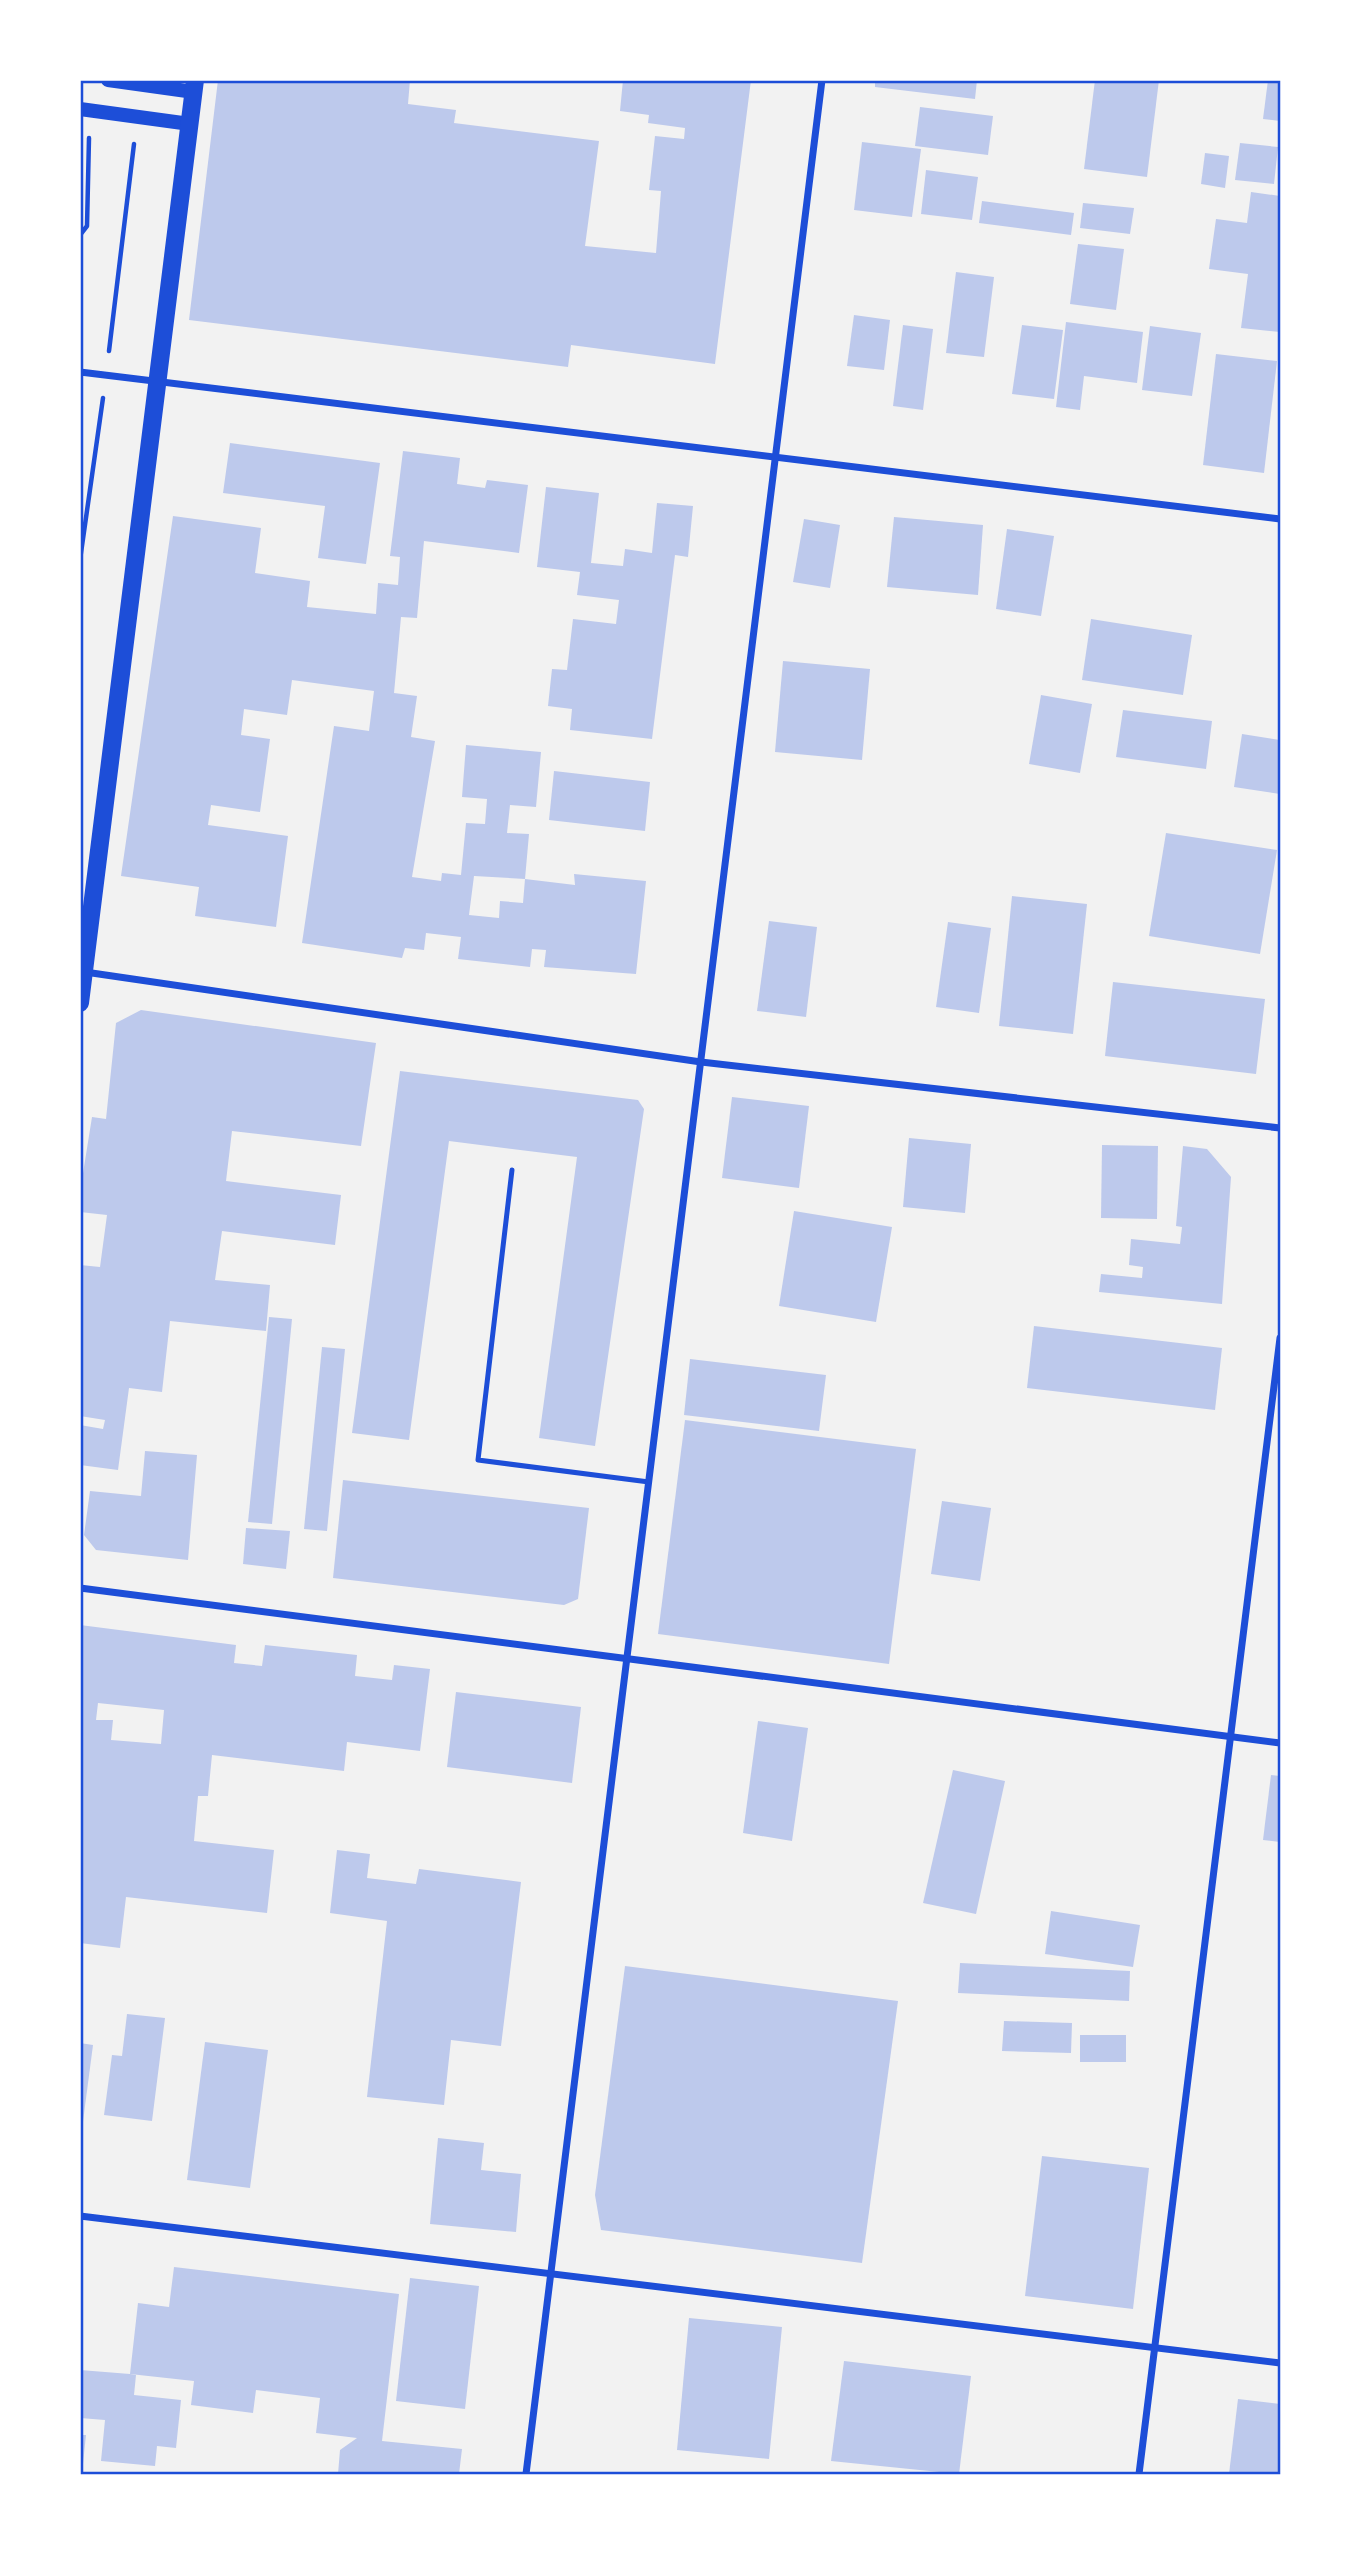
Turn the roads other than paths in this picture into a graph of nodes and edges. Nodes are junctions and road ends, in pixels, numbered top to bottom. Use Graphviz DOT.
graph roads {
  1 [pos="108,80"];
  2 [pos="822,80"];
  3 [pos="194,86"];
  4 [pos="80,109"];
  5 [pos="190,124"];
  6 [pos="80,372"];
  7 [pos="158,382"];
  8 [pos="776,457"];
  9 [pos="1280,519"];
  10 [pos="83,972"];
  11 [pos="80,1003"];
  12 [pos="701,1062"];
  13 [pos="1280,1128"];
  14 [pos="512,1170"];
  15 [pos="1280,1338"];
  16 [pos="649,1482"];
  17 [pos="80,1588"];
  18 [pos="626,1660"];
  19 [pos="1231,1736"];
  20 [pos="1280,1742"];
  21 [pos="80,2216"];
  22 [pos="551,2273"];
  23 [pos="1155,2347"];
  24 [pos="1280,2363"];
  25 [pos="526,2474"];
  26 [pos="1139,2474"];
  1 -- 3 [label="main road"];
  2 -- 8 [label="street"];
  3 -- 5 [label="main road"];
  4 -- 5 [label="main road"];
  5 -- 7 [label="main road"];
  6 -- 7 [label="street"];
  7 -- 8 [label="street"];
  7 -- 10 [label="main road"];
  8 -- 9 [label="street"];
  8 -- 12 [label="street"];
  10 -- 11 [label="main road"];
  10 -- 12 [label="street"];
  12 -- 13 [label="street"];
  12 -- 16 [label="street"];
  14 -- 16 [label="lane"];
  15 -- 19 [label="street"];
  16 -- 18 [label="street"];
  17 -- 18 [label="street"];
  18 -- 19 [label="street"];
  18 -- 22 [label="street"];
  19 -- 20 [label="street"];
  19 -- 23 [label="street"];
  21 -- 22 [label="street"];
  22 -- 23 [label="street"];
  22 -- 25 [label="street"];
  23 -- 24 [label="street"];
  23 -- 26 [label="street"];
}
